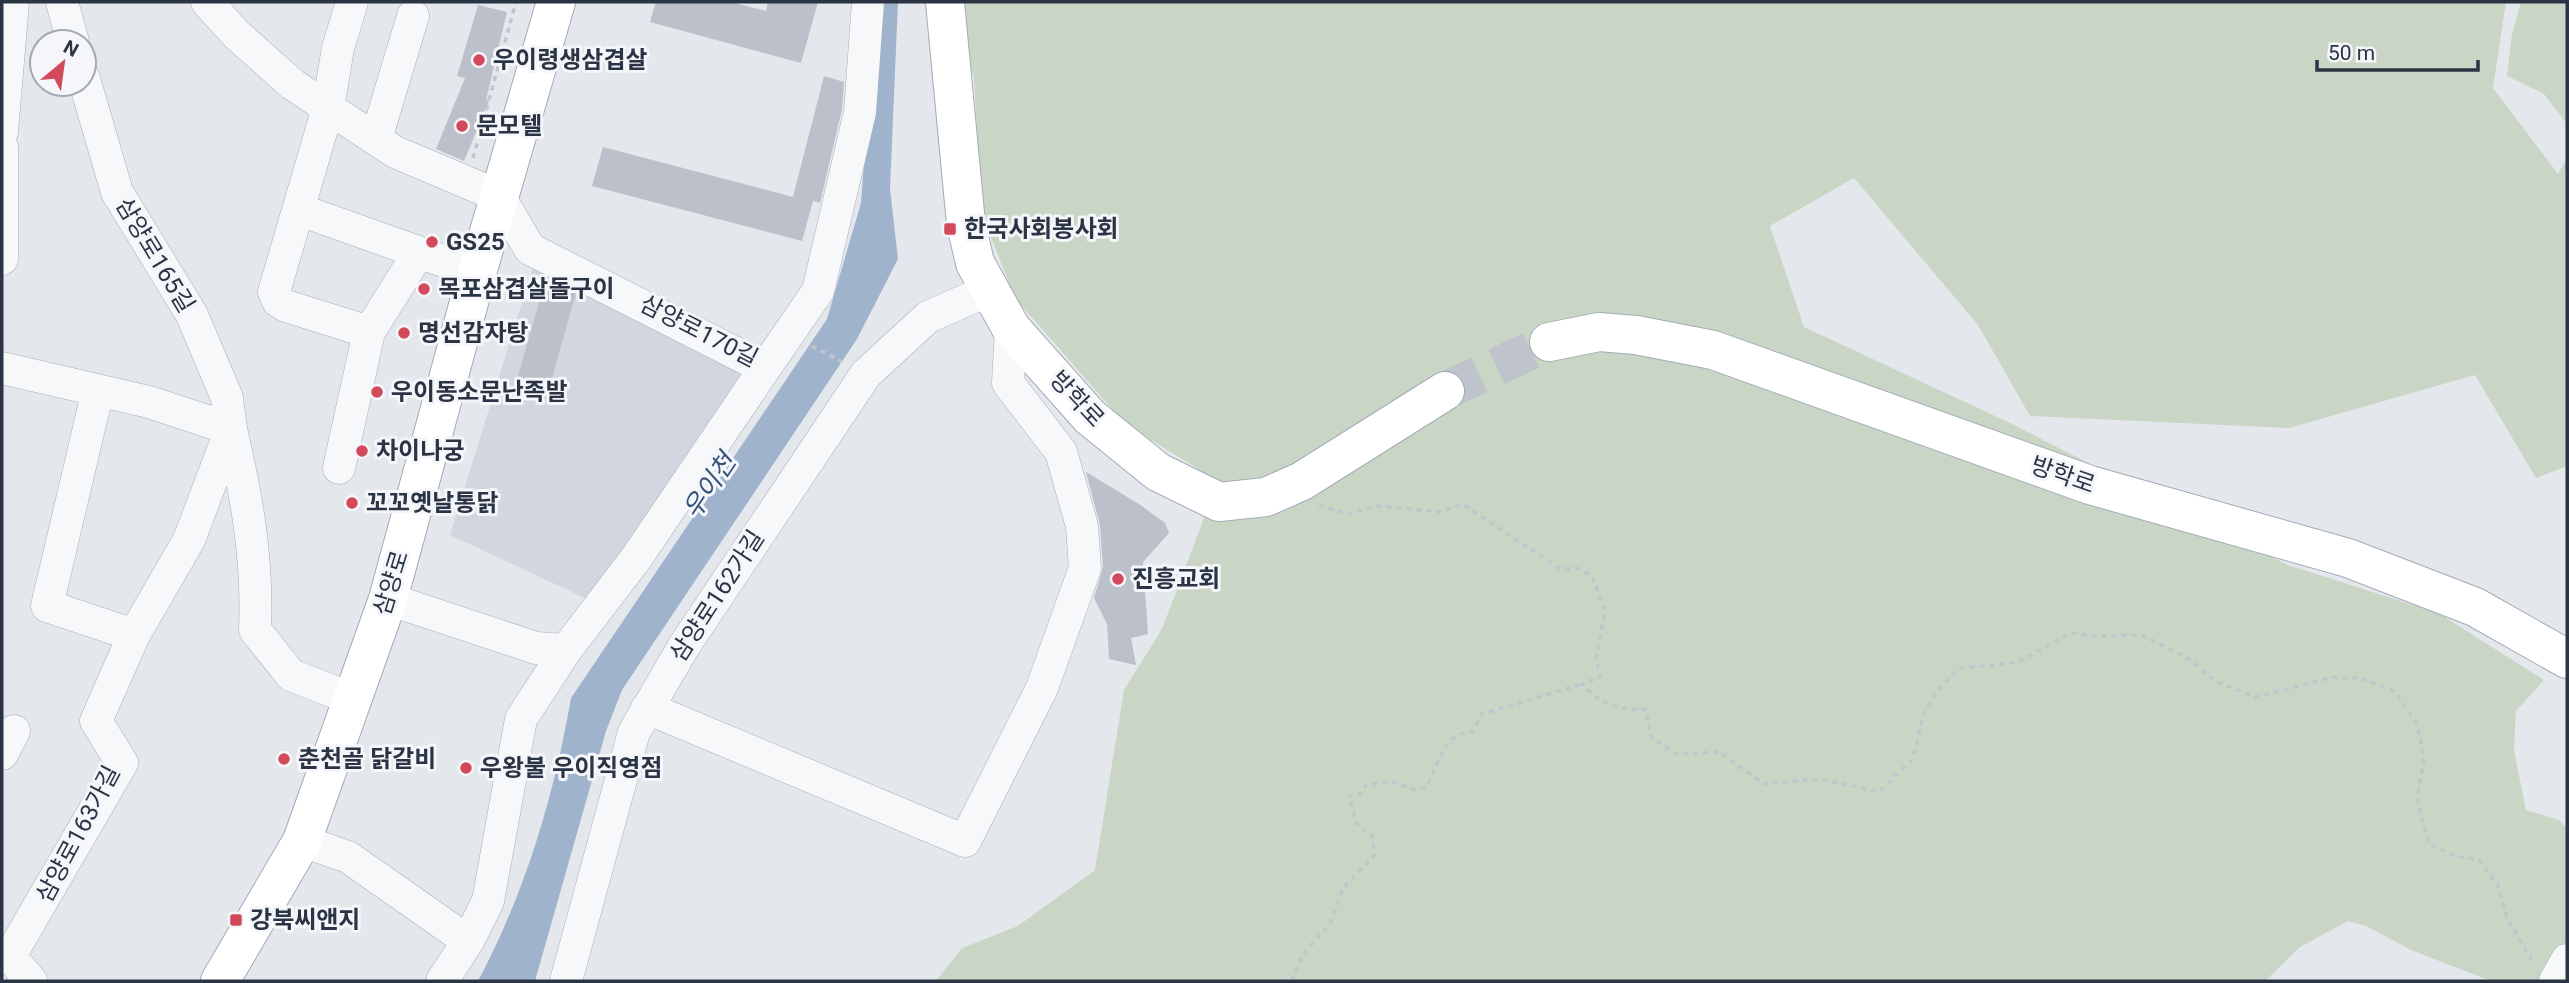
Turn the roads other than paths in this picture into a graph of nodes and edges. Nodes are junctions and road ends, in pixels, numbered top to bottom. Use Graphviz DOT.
graph roads {
  1 [pos="13,2"];
  2 [pos="62,2"];
  3 [pos="207,2"];
  4 [pos="352,2"];
  5 [pos="556,2"];
  6 [pos="868,2"];
  7 [pos="945,2"];
  8 [pos="413,16"];
  9 [pos="69,28"];
  10 [pos="90,98"];
  11 [pos="328,108"];
  12 [pos="2,132"];
  13 [pos="376,139"];
  14 [pos="2,147"];
  15 [pos="482,189"];
  16 [pos="300,211"];
  17 [pos="418,254"];
  18 [pos="2,259"];
  19 [pos="477,273"];
  20 [pos="989,290"];
  21 [pos="1011,328"];
  22 [pos="369,332"];
  23 [pos="1549,342"];
  24 [pos="2,368"];
  25 [pos="765,368"];
  26 [pos="98,390"];
  27 [pos="1445,390"];
  28 [pos="231,429"];
  29 [pos="339,468"];
  30 [pos="388,599"];
  31 [pos="134,635"];
  32 [pos="566,650"];
  33 [pos="2567,659"];
  34 [pos="352,699"];
  35 [pos="647,708"];
  36 [pos="302,841"];
  37 [pos="468,941"];
  38 [pos="6,957"];
  39 [pos="31,981"];
  40 [pos="220,981"];
  41 [pos="442,981"];
  42 [pos="566,981"];
  1 -- 12 [label="street"];
  2 -- 9 [label="street"];
  3 -- 11 [label="street"];
  4 -- 11 [label="street"];
  5 -- 15 [label="main road, 삼양로"];
  6 -- 25 [label="street, 삼양로170길"];
  7 -- 20 [label="main road, 방학로"];
  8 -- 13 [label="street"];
  10 -- 28 [label="street, 삼양로165길"];
  11 -- 13 [label="street"];
  11 -- 16 [label="street"];
  13 -- 15 [label="street"];
  14 -- 18 [label="street"];
  15 -- 19 [label="main road, 삼양로"];
  15 -- 25 [label="street, 삼양로170길"];
  16 -- 17 [label="street"];
  16 -- 22 [label="street"];
  17 -- 19 [label="street"];
  17 -- 22 [label="street"];
  19 -- 30 [label="main road, 삼양로"];
  20 -- 21 [label="main road, 방학로"];
  20 -- 35 [label="street, 삼양로162가길"];
  21 -- 27 [label="main road, 방학로"];
  21 -- 35 [label="street"];
  22 -- 29 [label="street"];
  23 -- 33 [label="main road, 방학로"];
  24 -- 26 [label="street"];
  25 -- 32 [label="street"];
  26 -- 28 [label="street"];
  26 -- 31 [label="street"];
  28 -- 31 [label="street, 삼양로163가길"];
  28 -- 34 [label="street, 삼양로165길"];
  30 -- 32 [label="street"];
  30 -- 34 [label="main road, 삼양로"];
  31 -- 38 [label="street, 삼양로163가길"];
  32 -- 37 [label="street"];
  34 -- 36 [label="main road, 삼양로"];
  35 -- 42 [label="street, 삼양로162가길"];
  36 -- 37 [label="street"];
  36 -- 40 [label="main road, 삼양로"];
  37 -- 41 [label="street"];
  38 -- 39 [label="street"];
}
